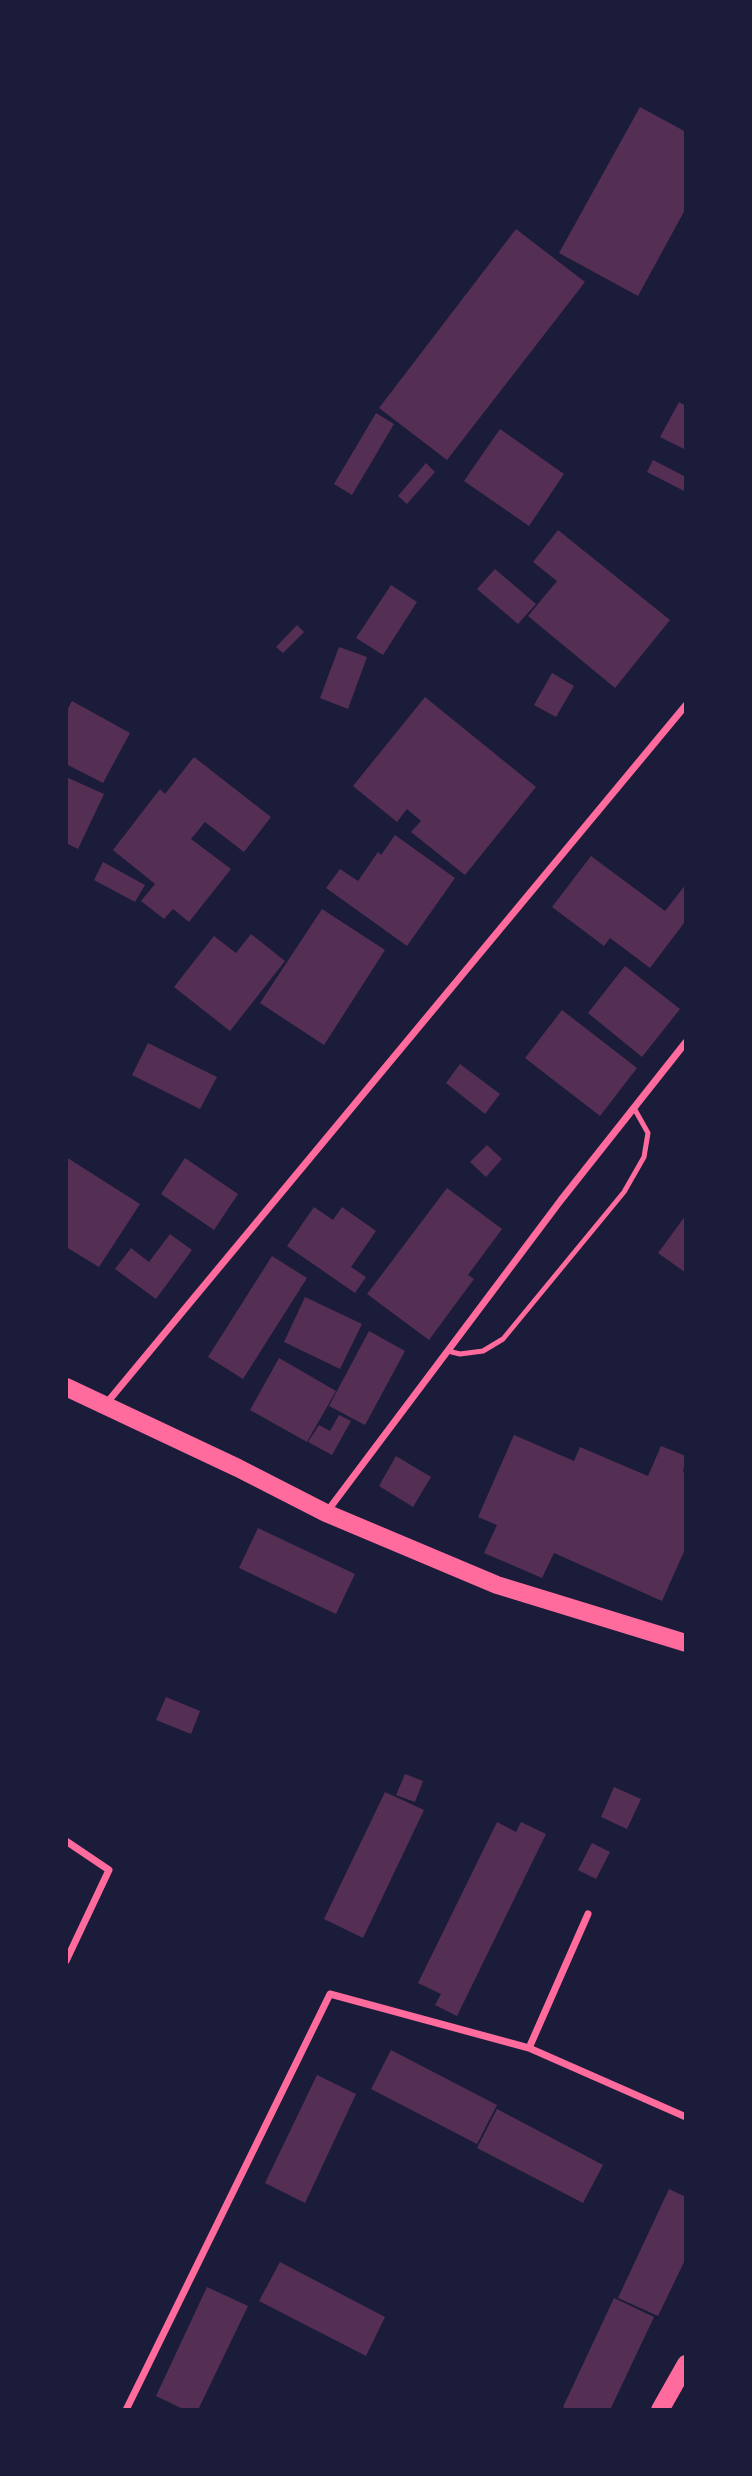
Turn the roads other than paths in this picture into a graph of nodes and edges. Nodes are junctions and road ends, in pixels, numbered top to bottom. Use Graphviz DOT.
graph roads {
  1 [pos="685,705"];
  2 [pos="685,1042"];
  3 [pos="634,1108"];
  4 [pos="448,1351"];
  5 [pos="66,1387"];
  6 [pos="105,1405"];
  7 [pos="326,1513"];
  8 [pos="685,1643"];
  9 [pos="66,1841"];
  10 [pos="588,1914"];
  11 [pos="66,1961"];
  12 [pos="529,2048"];
  13 [pos="685,2117"];
  14 [pos="685,2364"];
  15 [pos="126,2410"];
  16 [pos="660,2410"];
  1 -- 6 [label="street"];
  2 -- 3 [label="street"];
  3 -- 4 [label="street"];
  3 -- 4 [label="lane"];
  4 -- 7 [label="street"];
  5 -- 6 [label="main road"];
  6 -- 7 [label="main road"];
  7 -- 8 [label="main road"];
  9 -- 11 [label="street"];
  10 -- 12 [label="street"];
  12 -- 13 [label="street"];
  12 -- 15 [label="street"];
  14 -- 16 [label="main road"];
}
